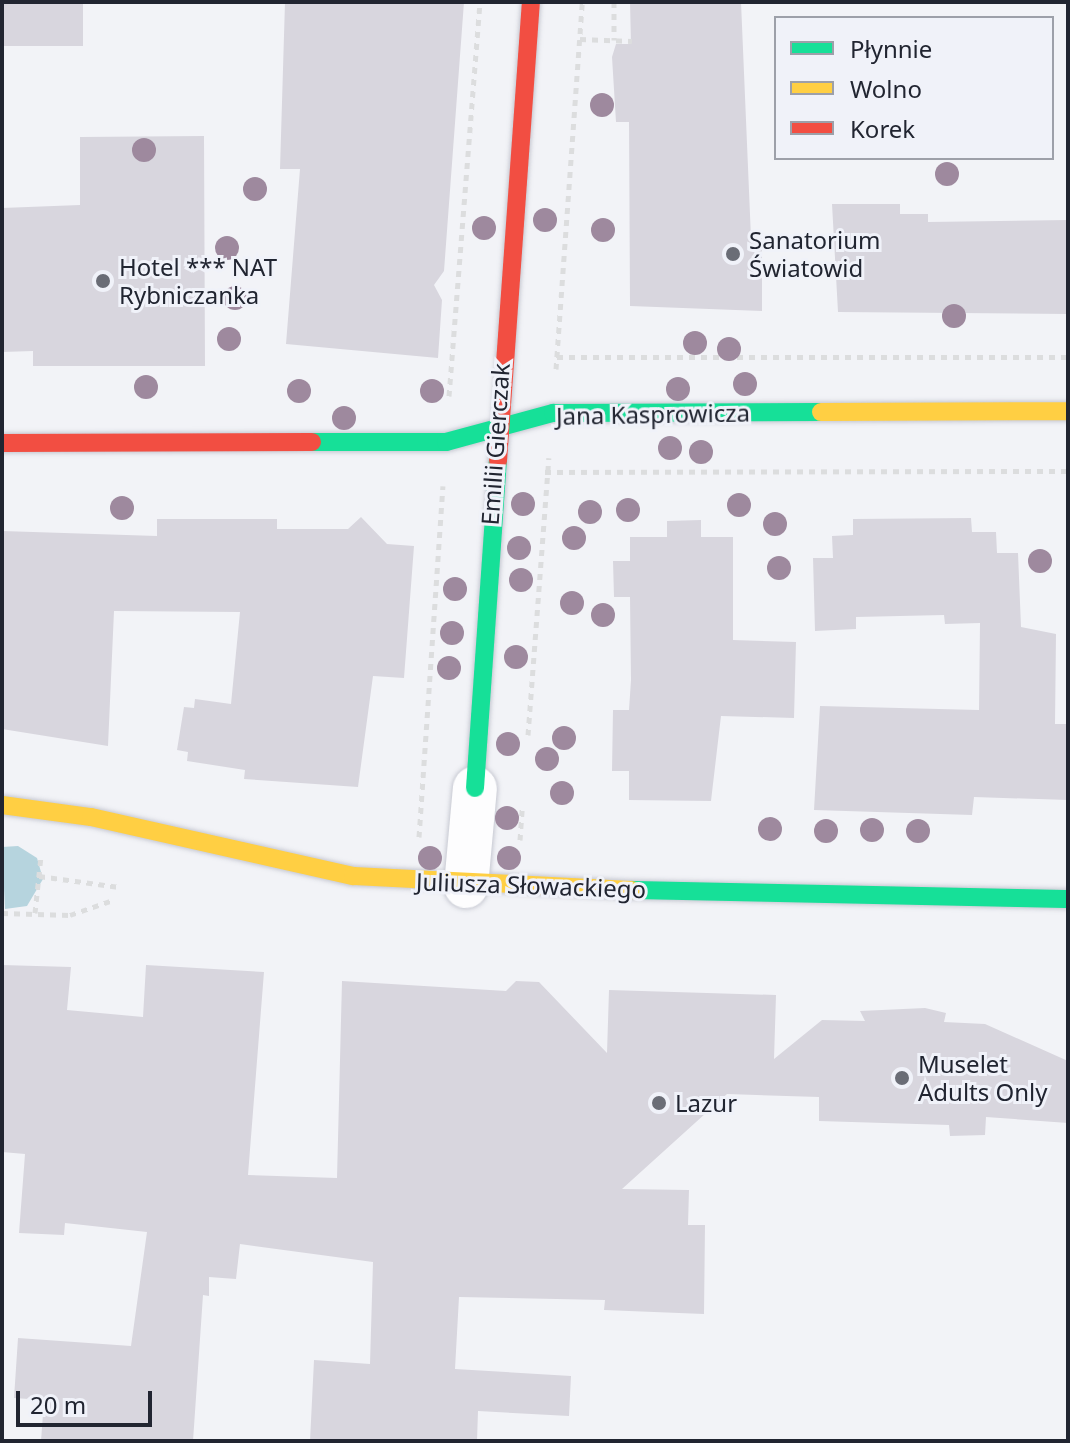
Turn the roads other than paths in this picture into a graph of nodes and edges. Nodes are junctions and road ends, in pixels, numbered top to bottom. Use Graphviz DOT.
graph roads {
  1 [pos="531,2"];
  2 [pos="1068,411"];
  3 [pos="495,428"];
  4 [pos="2,443"];
  5 [pos="475,788"];
  6 [pos="2,805"];
  7 [pos="466,886"];
  8 [pos="1068,899"];
  1 -- 3 [label="street, Emilii Gierczak"];
  2 -- 3 [label="street, Jana Kasprowicza"];
  3 -- 4 [label="street, Jana Kasprowicza"];
  3 -- 5 [label="street, Emilii Gierczak"];
  5 -- 7 [label="street, Emilii Gierczak"];
  6 -- 7 [label="street, Juliusza Słowackiego"];
  7 -- 8 [label="street, Juliusza Słowackiego"];
}
